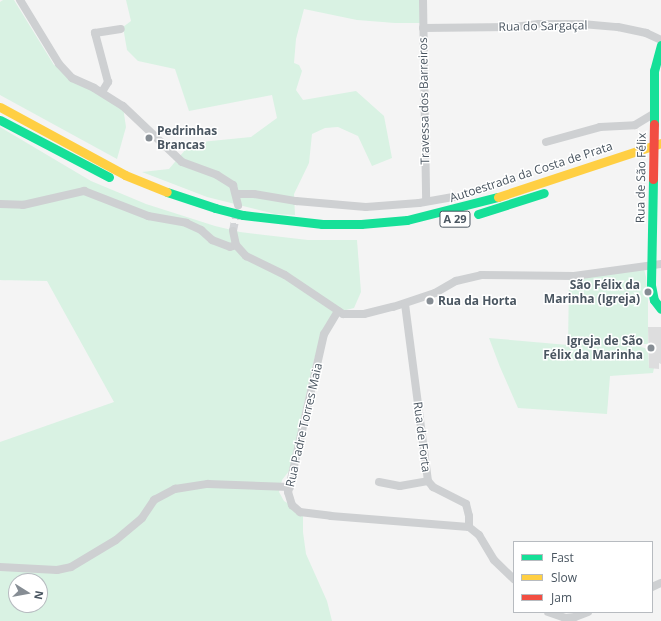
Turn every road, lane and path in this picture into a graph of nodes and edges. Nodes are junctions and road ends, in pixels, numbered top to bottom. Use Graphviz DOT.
graph roads {
  1 [pos="20,0"];
  2 [pos="423,0"];
  3 [pos="423,28"];
  4 [pos="121,29"];
  5 [pos="661,40"];
  6 [pos="661,45"];
  7 [pos="102,92"];
  8 [pos="0,107"];
  9 [pos="656,109"];
  10 [pos="0,120"];
  11 [pos="546,142"];
  12 [pos="661,143"];
  13 [pos="661,154"];
  14 [pos="646,158"];
  15 [pos="122,184"];
  16 [pos="550,191"];
  17 [pos="236,194"];
  18 [pos="454,197"];
  19 [pos="426,201"];
  20 [pos="0,204"];
  21 [pos="238,204"];
  22 [pos="469,216"];
  23 [pos="226,221"];
  24 [pos="247,225"];
  25 [pos="420,227"];
  26 [pos="233,232"];
  27 [pos="327,234"];
  28 [pos="236,245"];
  29 [pos="656,264"];
  30 [pos="405,304"];
  31 [pos="661,309"];
  32 [pos="338,311"];
  33 [pos="428,481"];
  34 [pos="379,482"];
  35 [pos="290,487"];
  36 [pos="469,527"];
  37 [pos="0,567"];
  38 [pos="513,578"];
  39 [pos="550,613"];
  40 [pos="585,613"];
  41 [pos="565,620"];
  1 -- 7 [label="street"];
  2 -- 3 [label="street, Travessa dos Barreiros"];
  3 -- 5 [label="street, Rua do Sargaçal"];
  3 -- 19 [label="street, Travessa dos Barreiros"];
  4 -- 7 [label="street"];
  6 -- 9 [label="main road, Rua de São Félix"];
  7 -- 17 [label="street"];
  8 -- 12 [label="main road, Autoestrada da Costa de Prata / A 29"];
  9 -- 11 [label="street"];
  9 -- 29 [label="main road, Rua de São Félix, bridge"];
  10 -- 15 [label="main road"];
  13 -- 14 [label="main road"];
  16 -- 22 [label="main road, Autoestrada da Costa de Prata / A 29"];
  17 -- 19 [label="street"];
  17 -- 21 [label="street"];
  18 -- 19 [label="street"];
  20 -- 28 [label="street"];
  23 -- 24 [label="main road"];
  25 -- 27 [label="main road"];
  26 -- 28 [label="street"];
  28 -- 32 [label="street"];
  29 -- 30 [label="street"];
  29 -- 31 [label="main road, Rua de São Félix"];
  30 -- 32 [label="street"];
  30 -- 33 [label="street, Rua de Forta"];
  32 -- 35 [label="street, Rua Padre Torres Maia"];
  33 -- 34 [label="street"];
  33 -- 36 [label="street, Rua de Forta"];
  35 -- 36 [label="street, Rua Padre Torres Maia"];
  35 -- 37 [label="street"];
  36 -- 38 [label="street"];
  39 -- 41 [label="street"];
  40 -- 41 [label="street"];
}
